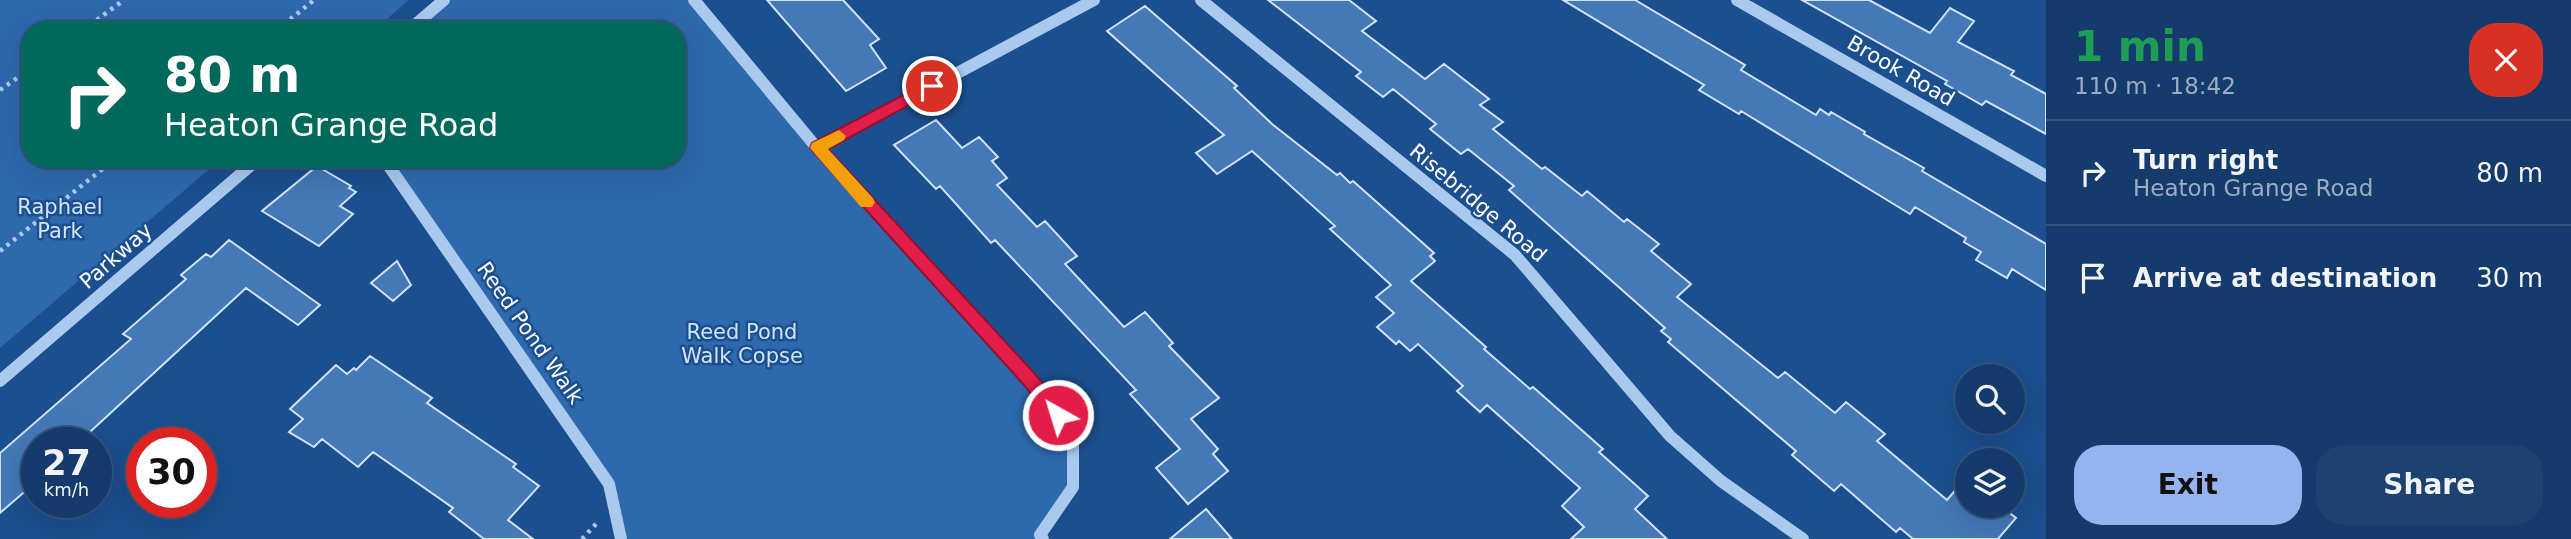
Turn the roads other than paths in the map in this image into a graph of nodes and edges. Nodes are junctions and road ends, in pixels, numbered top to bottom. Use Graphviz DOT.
graph roads {
  1 [pos="444,0"];
  2 [pos="694,0"];
  3 [pos="1094,0"];
  4 [pos="1201,0"];
  5 [pos="1737,0"];
  6 [pos="420,21"];
  7 [pos="817,148"];
  8 [pos="248,168"];
  9 [pos="390,168"];
  10 [pos="2046,176"];
  11 [pos="0,381"];
  12 [pos="1039,538"];
  13 [pos="621,539"];
  14 [pos="1803,539"];
  1 -- 6 [label="street"];
  2 -- 7 [label="street"];
  3 -- 7 [label="street"];
  4 -- 14 [label="street, Risebridge Road"];
  5 -- 10 [label="street, Brook Road"];
  7 -- 12 [label="street"];
  8 -- 11 [label="street, Parkway"];
  9 -- 13 [label="street, Reed Pond Walk"];
}
